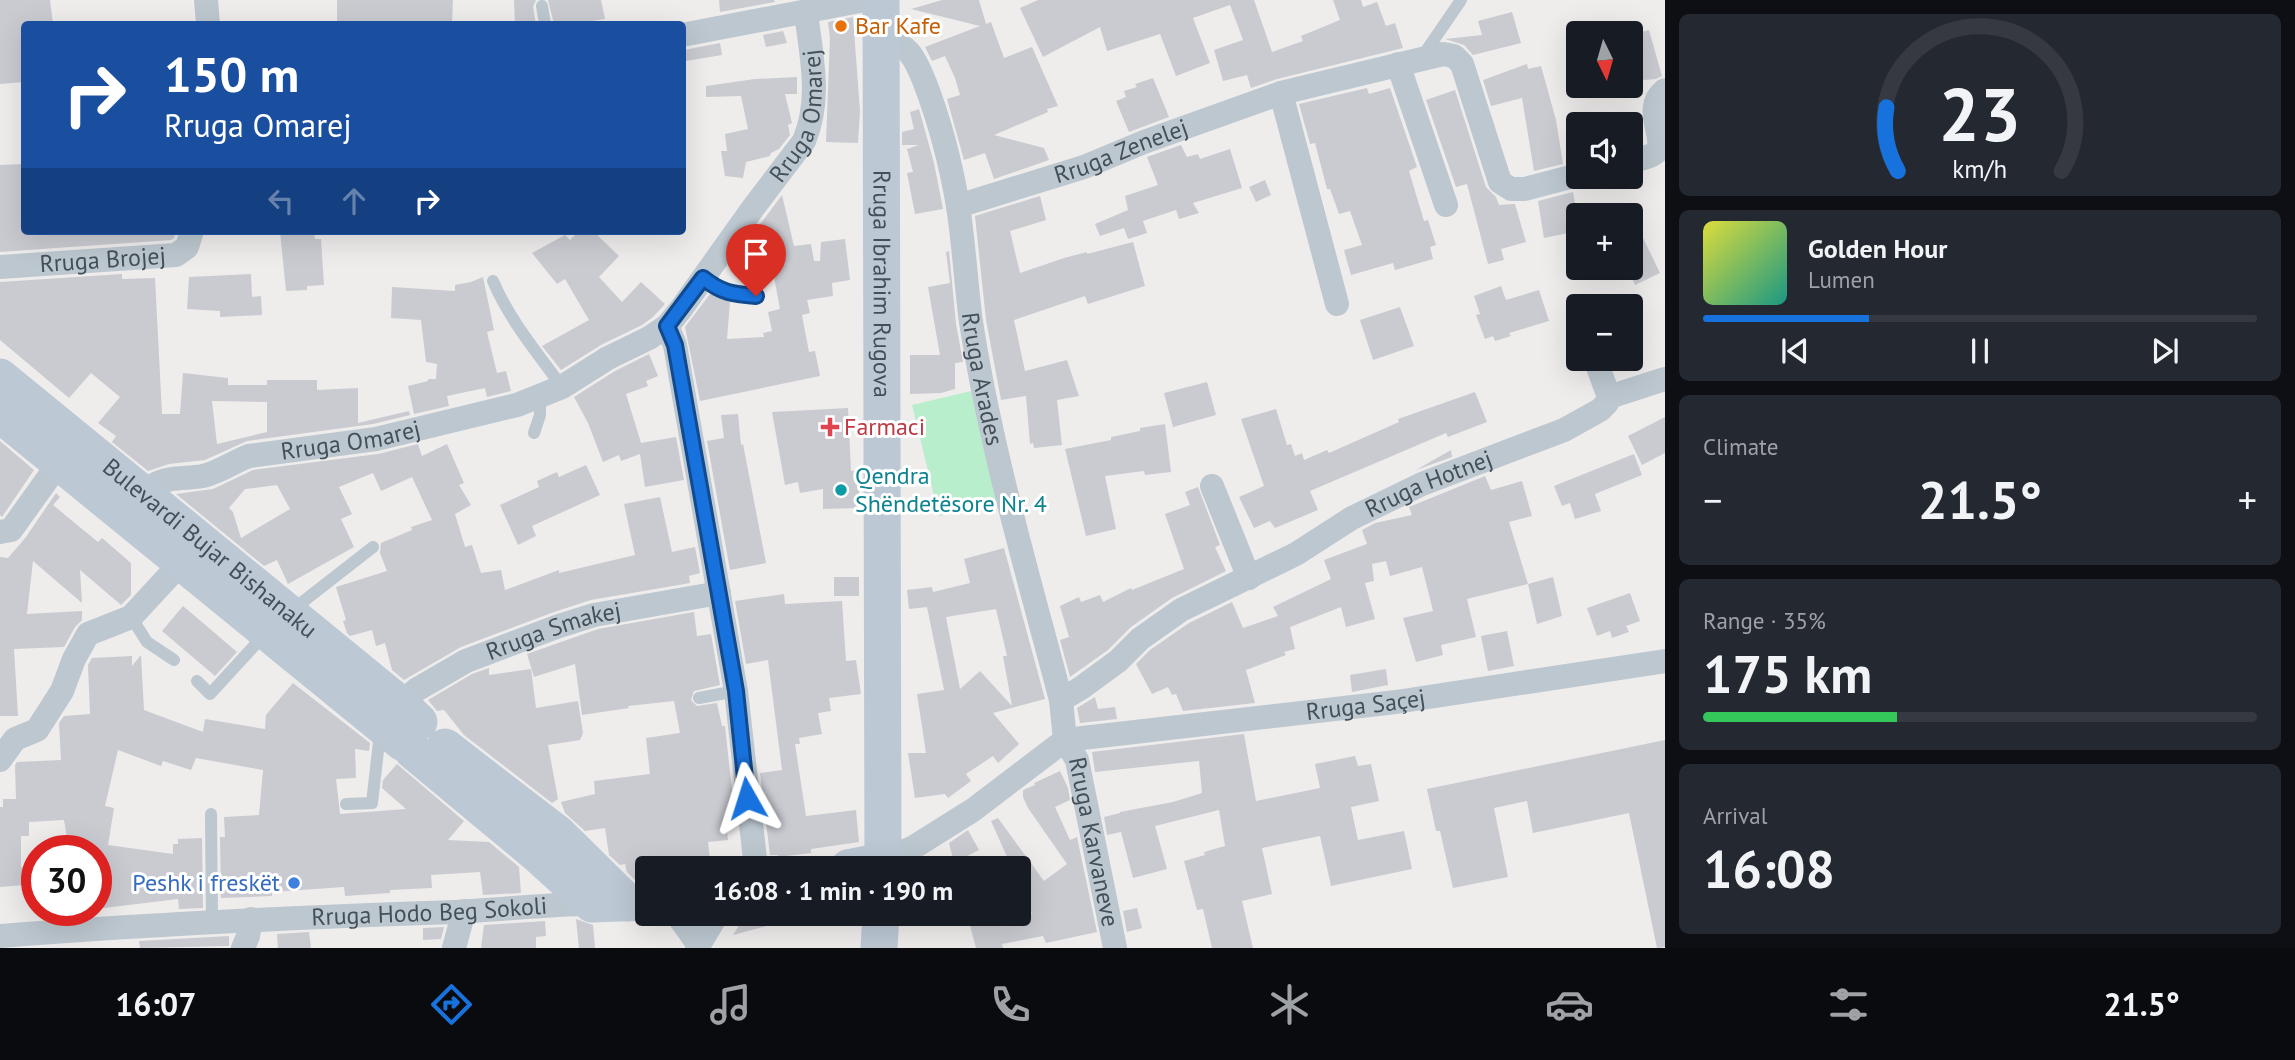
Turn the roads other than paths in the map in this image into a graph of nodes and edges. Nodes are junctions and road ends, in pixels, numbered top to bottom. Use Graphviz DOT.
graph roads {
  1 [pos="206,0"];
  2 [pos="865,0"];
  3 [pos="1461,0"];
  4 [pos="542,6"];
  5 [pos="806,12"];
  6 [pos="881,18"];
  7 [pos="208,21"];
  8 [pos="544,21"];
  9 [pos="686,34"];
  10 [pos="1410,62"];
  11 [pos="1665,90"];
  12 [pos="1281,93"];
  13 [pos="1643,158"];
  14 [pos="1566,178"];
  15 [pos="1446,205"];
  16 [pos="958,206"];
  17 [pos="191,235"];
  18 [pos="0,267"];
  19 [pos="703,278"];
  20 [pos="493,281"];
  21 [pos="756,296"];
  22 [pos="1338,304"];
  23 [pos="667,326"];
  24 [pos="1599,371"];
  25 [pos="0,377"];
  26 [pos="1665,379"];
  27 [pos="551,392"];
  28 [pos="1609,397"];
  29 [pos="0,414"];
  30 [pos="534,433"];
  31 [pos="59,463"];
  32 [pos="1212,486"];
  33 [pos="134,506"];
  34 [pos="0,532"];
  35 [pos="373,547"];
  36 [pos="181,563"];
  37 [pos="1249,578"];
  38 [pos="719,593"];
  39 [pos="131,617"];
  40 [pos="278,623"];
  41 [pos="174,660"];
  42 [pos="1665,661"];
  43 [pos="197,681"];
  44 [pos="736,691"];
  45 [pos="699,698"];
  46 [pos="1061,701"];
  47 [pos="409,731"];
  48 [pos="1065,740"];
  49 [pos="0,761"];
  50 [pos="346,804"];
  51 [pos="211,814"];
  52 [pos="755,856"];
  53 [pos="883,856"];
  54 [pos="898,856"];
  55 [pos="623,903"];
  56 [pos="464,911"];
  57 [pos="251,919"];
  58 [pos="212,922"];
  59 [pos="685,926"];
  60 [pos="710,926"];
  61 [pos="880,926"];
  62 [pos="17,940"];
  63 [pos="697,946"];
  64 [pos="243,948"];
  65 [pos="454,948"];
  66 [pos="879,948"];
  67 [pos="1115,948"];
  1 -- 7 [label="street"];
  2 -- 5 [label="street"];
  3 -- 10 [label="lane"];
  4 -- 8 [label="lane"];
  5 -- 9 [label="street"];
  5 -- 19 [label="street, Rruga Omarej"];
  6 -- 16 [label="street, Rruga Arades"];
  6 -- 53 [label="main road, Rruga Ibrahim Rugova"];
  10 -- 12 [label="street, Rruga Zenelej"];
  10 -- 14 [label="street, Rruga Zenelej"];
  10 -- 15 [label="street"];
  11 -- 13 [label="street"];
  12 -- 16 [label="street, Rruga Zenelej"];
  12 -- 22 [label="street"];
  16 -- 46 [label="street, Rruga Arades"];
  17 -- 18 [label="street, Rruga Brojej"];
  19 -- 21 [label="lane"];
  19 -- 23 [label="street, Rruga Omarej"];
  20 -- 27 [label="lane"];
  23 -- 27 [label="street, Rruga Omarej"];
  23 -- 38 [label="street"];
  24 -- 28 [label="street"];
  25 -- 33 [label="main road, Bulevardi Bujar Bishanaku"];
  26 -- 28 [label="street, Rruga Hotnej"];
  27 -- 30 [label="lane"];
  27 -- 33 [label="street, Rruga Omarej"];
  28 -- 37 [label="street, Rruga Hotnej"];
  29 -- 31 [label="main road, Bulevardi Bujar Bishanaku"];
  31 -- 33 [label="main road, Bulevardi Bujar Bishanaku"];
  31 -- 34 [label="street"];
  32 -- 37 [label="street"];
  33 -- 36 [label="main road, Bulevardi Bujar Bishanaku"];
  33 -- 40 [label="main road, Bulevardi Bujar Bishanaku"];
  35 -- 40 [label="lane"];
  36 -- 39 [label="street"];
  36 -- 40 [label="main road, Bulevardi Bujar Bishanaku"];
  37 -- 46 [label="street, Rruga Hotnej"];
  38 -- 44 [label="street"];
  38 -- 47 [label="street, Rruga Smakej"];
  39 -- 41 [label="lane"];
  39 -- 49 [label="street"];
  40 -- 43 [label="lane, Bulevardi Bujar Bishanaku"];
  40 -- 47 [label="main road, Bulevardi Bujar Bishanaku"];
  42 -- 48 [label="street, Rruga Saçej"];
  44 -- 45 [label="lane"];
  44 -- 52 [label="street"];
  46 -- 48 [label="street, Rruga Arades"];
  47 -- 50 [label="lane"];
  47 -- 55 [label="main road, Bulevardi Bujar Bishanaku"];
  48 -- 54 [label="street"];
  48 -- 67 [label="street, Rruga Karvaneve"];
  51 -- 58 [label="lane"];
  55 -- 56 [label="street, Rruga Hodo Beg Sokoli"];
  56 -- 57 [label="street, Rruga Hodo Beg Sokoli"];
  56 -- 65 [label="street"];
  57 -- 58 [label="street, Rruga Hodo Beg Sokoli"];
  57 -- 64 [label="street"];
  58 -- 62 [label="street, Rruga Hodo Beg Sokoli"];
  59 -- 63 [label="street"];
  60 -- 63 [label="street"];
  61 -- 66 [label="main road"];
}
